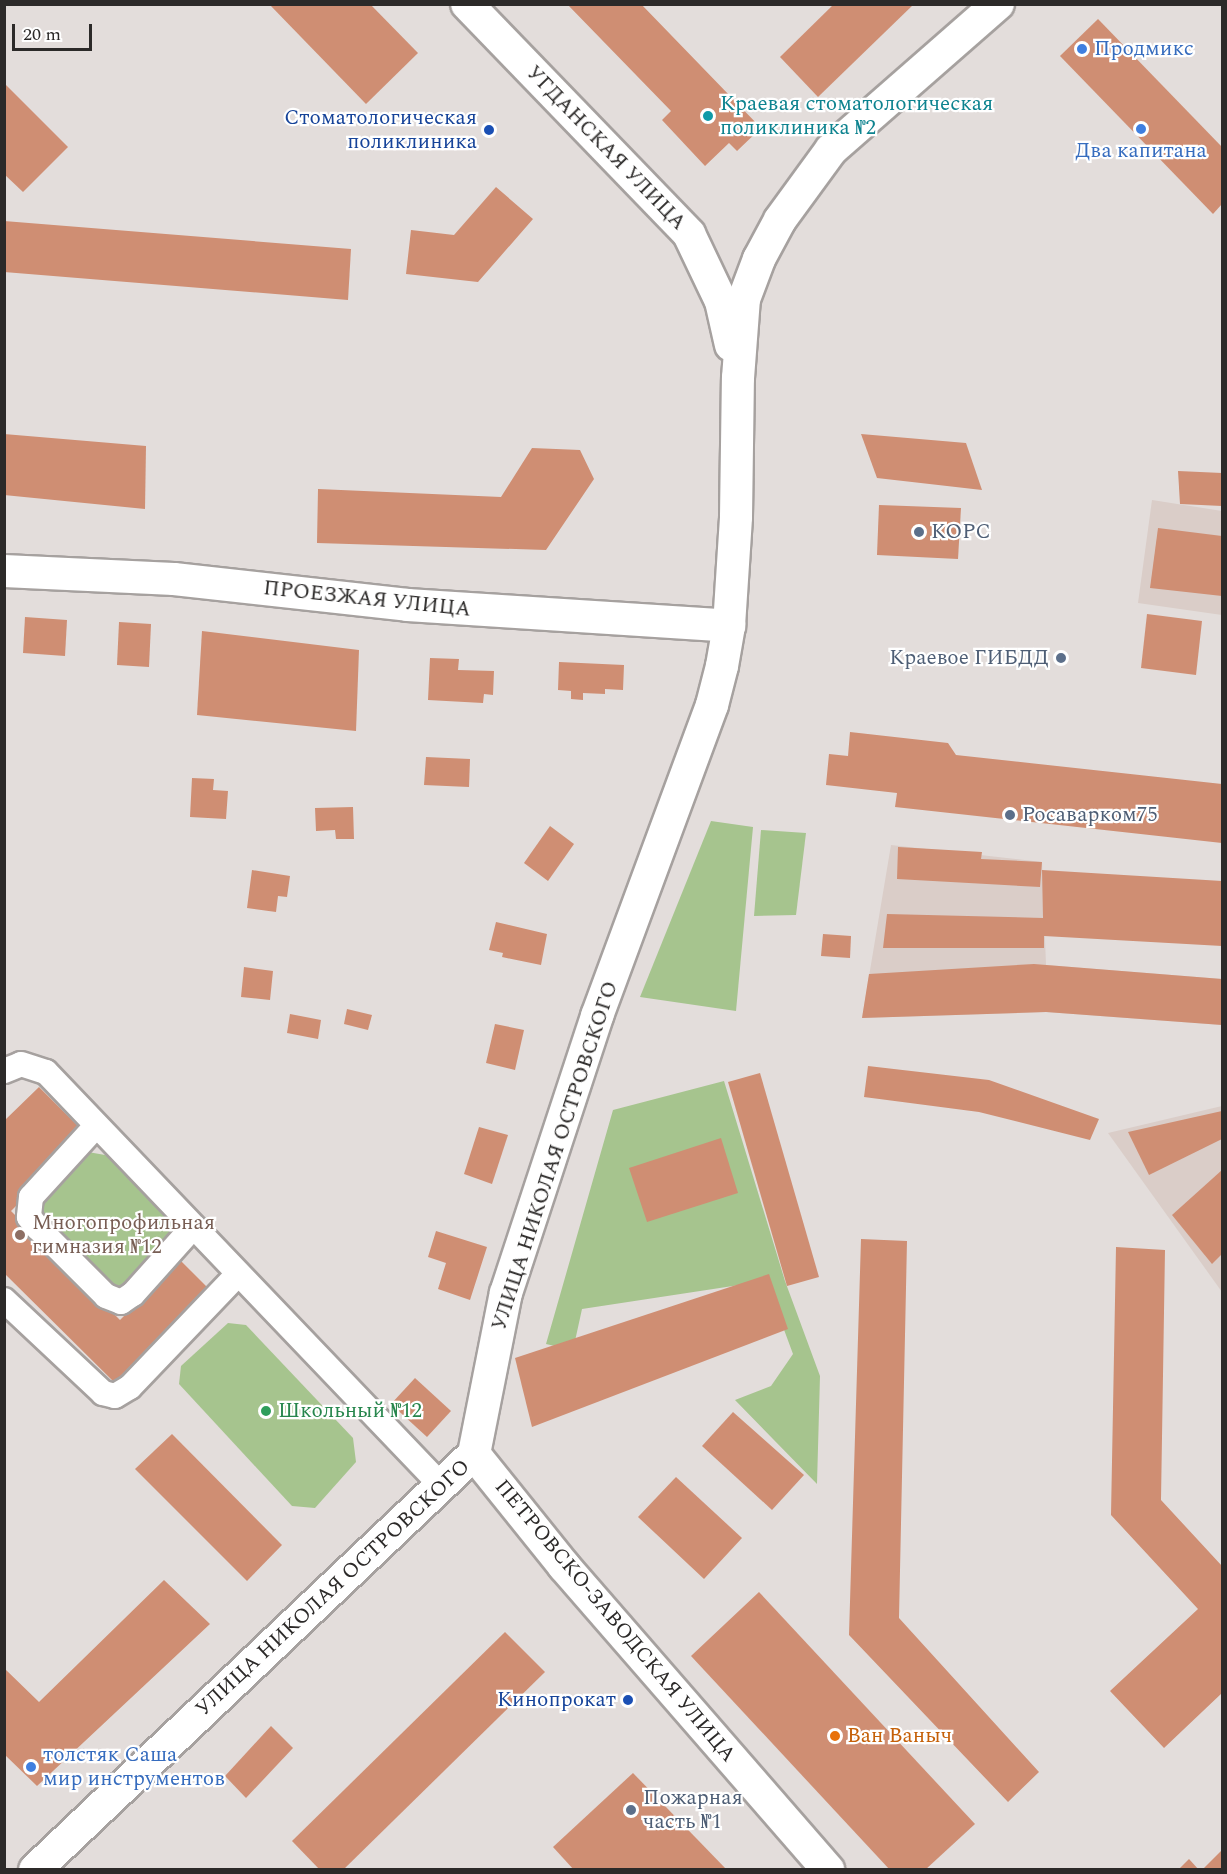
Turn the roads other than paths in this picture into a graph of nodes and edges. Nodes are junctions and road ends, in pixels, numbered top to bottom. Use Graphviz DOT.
graph roads {
  1 [pos="467,4"];
  2 [pos="998,4"];
  3 [pos="738,378"];
  4 [pos="4,571"];
  5 [pos="729,626"];
  6 [pos="4,1071"];
  7 [pos="96,1126"];
  8 [pos="193,1227"];
  9 [pos="238,1274"];
  10 [pos="4,1300"];
  11 [pos="474,1454"];
  12 [pos="441,1485"];
  13 [pos="35,1869"];
  14 [pos="828,1869"];
  1 -- 3 [label="street, УГДАНСКАЯ УЛИЦА"];
  2 -- 3 [label="street"];
  3 -- 5 [label="street, УЛИЦА НИКОЛАЯ ОСТРОВСКОГО"];
  4 -- 5 [label="street, ПРОЕЗЖАЯ УЛИЦА"];
  5 -- 11 [label="street, УЛИЦА НИКОЛАЯ ОСТРОВСКОГО"];
  6 -- 7 [label="street"];
  7 -- 8 [label="street"];
  7 -- 8 [label="street"];
  8 -- 9 [label="street"];
  9 -- 10 [label="street"];
  9 -- 12 [label="street"];
  11 -- 12 [label="street, УЛИЦА НИКОЛАЯ ОСТРОВСКОГО"];
  11 -- 14 [label="street, ПЕТРОВСКО-ЗАВОДСКАЯ УЛИЦА"];
  12 -- 13 [label="street, УЛИЦА НИКОЛАЯ ОСТРОВСКОГО"];
}
